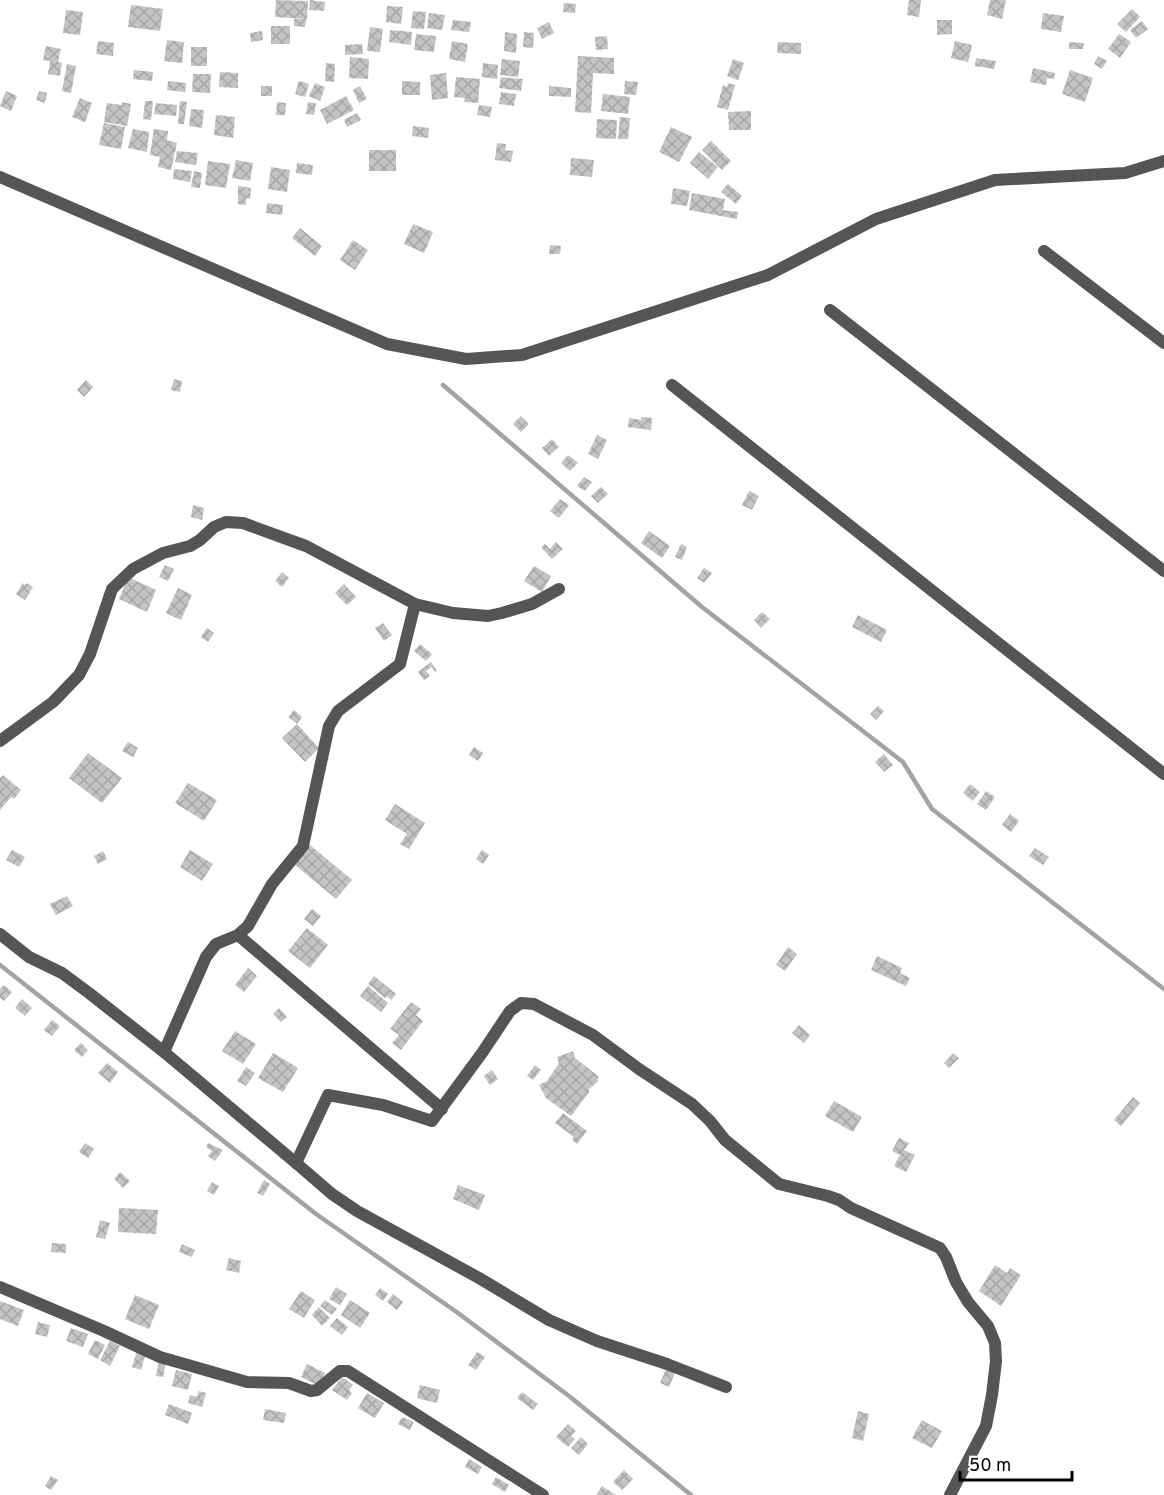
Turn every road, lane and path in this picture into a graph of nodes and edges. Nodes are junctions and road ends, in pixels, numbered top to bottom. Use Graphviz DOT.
graph roads {
  1 [pos="1164,160"];
  2 [pos="0,177"];
  3 [pos="1044,251"];
  4 [pos="830,310"];
  5 [pos="1164,343"];
  6 [pos="672,385"];
  7 [pos="1164,571"];
  8 [pos="559,589"];
  9 [pos="415,604"];
  10 [pos="0,741"];
  11 [pos="1164,774"];
  12 [pos="0,934"];
  13 [pos="238,935"];
  14 [pos="164,1052"];
  15 [pos="442,1109"];
  16 [pos="296,1163"];
  17 [pos="0,1287"];
  18 [pos="726,1387"];
  19 [pos="543,1495"];
  20 [pos="950,1495"];
  1 -- 2 [label="street"];
  3 -- 5 [label="street"];
  4 -- 7 [label="street"];
  6 -- 11 [label="street"];
  8 -- 9 [label="street"];
  9 -- 10 [label="street"];
  9 -- 13 [label="street"];
  12 -- 14 [label="street"];
  13 -- 14 [label="street"];
  13 -- 15 [label="street"];
  14 -- 16 [label="street"];
  15 -- 16 [label="street"];
  15 -- 20 [label="street"];
  16 -- 18 [label="street"];
  17 -- 19 [label="street"];
}
